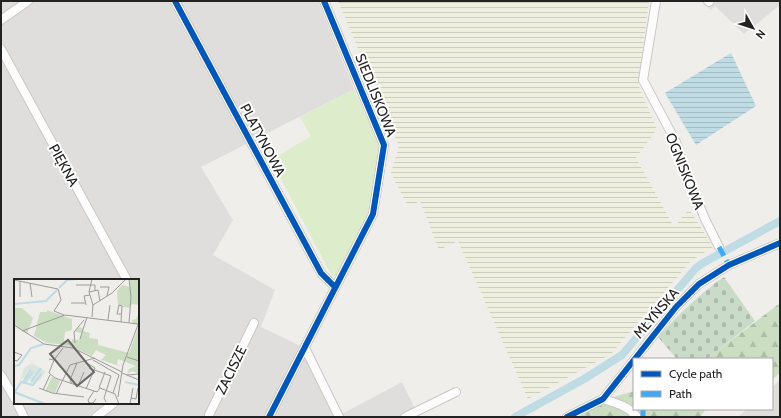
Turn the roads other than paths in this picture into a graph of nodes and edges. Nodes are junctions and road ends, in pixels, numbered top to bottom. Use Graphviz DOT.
graph roads {
  1 [pos="28,1"];
  2 [pos="175,1"];
  3 [pos="324,1"];
  4 [pos="656,1"];
  5 [pos="1,20"];
  6 [pos="1,49"];
  7 [pos="780,243"];
  8 [pos="719,247"];
  9 [pos="126,279"];
  10 [pos="335,287"];
  11 [pos="254,323"];
  12 [pos="305,348"];
  13 [pos="634,358"];
  14 [pos="633,359"];
  15 [pos="1,375"];
  16 [pos="456,392"];
  17 [pos="14,397"];
  18 [pos="602,399"];
  19 [pos="18,404"];
  20 [pos="113,404"];
  21 [pos="24,417"];
  22 [pos="96,417"];
  23 [pos="209,417"];
  24 [pos="269,417"];
  25 [pos="339,417"];
  26 [pos="405,417"];
  27 [pos="567,417"];
  28 [pos="637,417"];
  1 -- 5 [label="street"];
  2 -- 10 [label="street, PLATYNOWA"];
  3 -- 10 [label="street, SIEDLISKOWA"];
  4 -- 8 [label="street, OGNISKOWA"];
  6 -- 9 [label="street, PIĘKNA"];
  7 -- 13 [label="street, MŁYŃSKA"];
  10 -- 12 [label="street, SIEDLISKOWA"];
  11 -- 23 [label="street, ZACISZE"];
  12 -- 24 [label="street, SIEDLISKOWA"];
  12 -- 25 [label="street"];
  14 -- 18 [label="street, MŁYŃSKA"];
  15 -- 17 [label="street"];
  16 -- 26 [label="street"];
  18 -- 27 [label="street, MŁYŃSKA"];
  18 -- 28 [label="street"];
  19 -- 21 [label="street"];
  20 -- 22 [label="street"];
}
